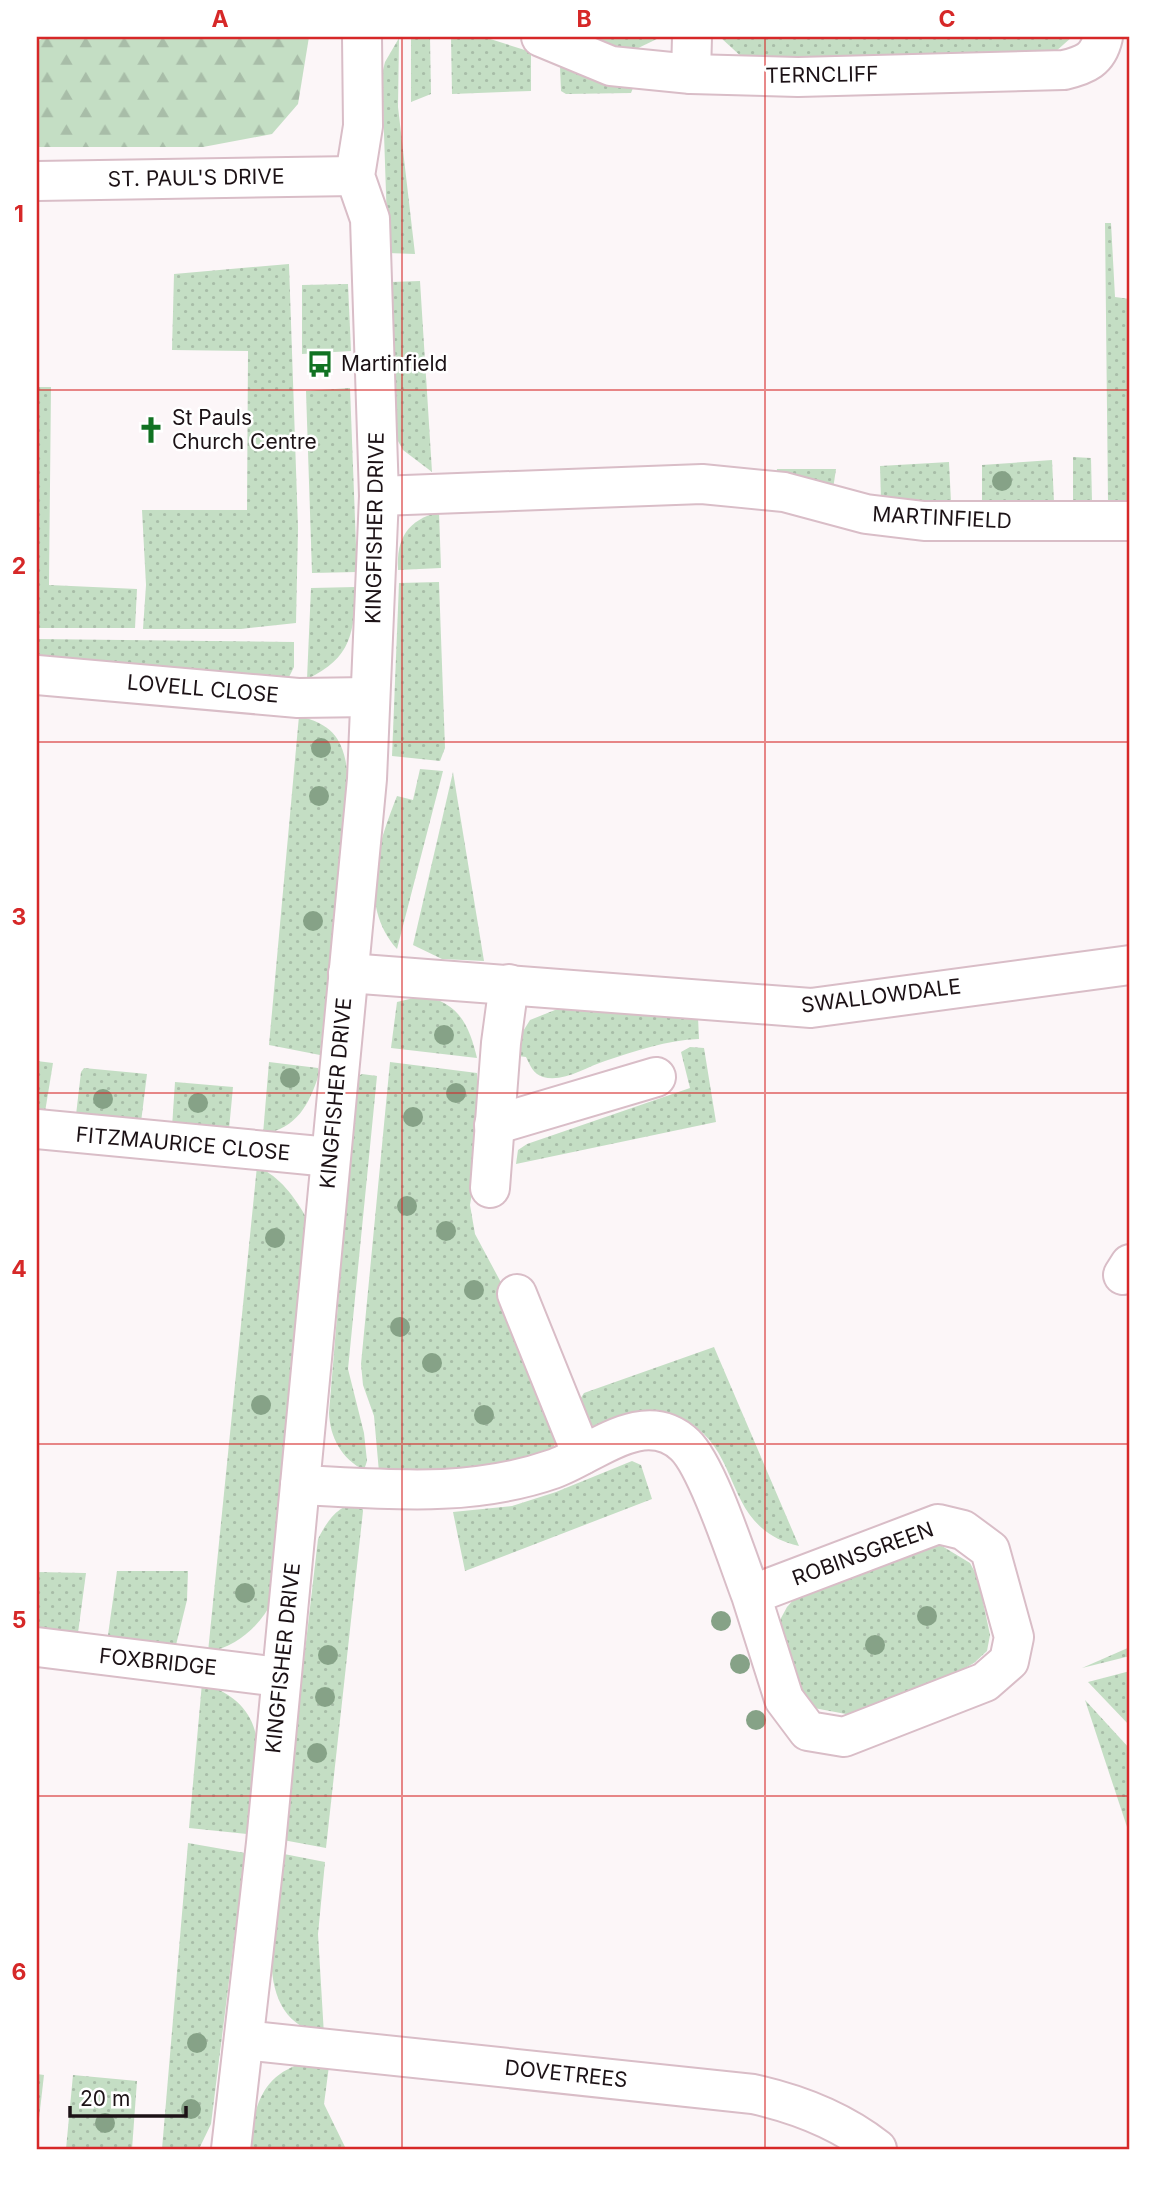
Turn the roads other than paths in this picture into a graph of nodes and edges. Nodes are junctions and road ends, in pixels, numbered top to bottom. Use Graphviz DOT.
graph roads {
  1 [pos="362,37"];
  2 [pos="541,37"];
  3 [pos="692,37"];
  4 [pos="1111,44"];
  5 [pos="691,74"];
  6 [pos="355,176"];
  7 [pos="37,181"];
  8 [pos="379,496"];
  9 [pos="1130,520"];
  10 [pos="37,675"];
  11 [pos="370,697"];
  12 [pos="348,973"];
  13 [pos="1129,974"];
  14 [pos="509,984"];
  15 [pos="656,1077"];
  16 [pos="494,1125"];
  17 [pos="37,1129"];
  18 [pos="330,1157"];
  19 [pos="490,1188"];
  20 [pos="517,1294"];
  21 [pos="582,1455"];
  22 [pos="300,1485"];
  23 [pos="751,1595"];
  24 [pos="37,1647"];
  25 [pos="279,1677"];
  26 [pos="244,2040"];
  27 [pos="231,2149"];
  28 [pos="877,2149"];
  1 -- 6 [label="street, KINGFISHER DRIVE"];
  2 -- 5 [label="street, TERNCLIFF"];
  3 -- 5 [label="street"];
  4 -- 5 [label="street, TERNCLIFF"];
  6 -- 7 [label="street, ST. PAUL'S DRIVE"];
  6 -- 8 [label="street, KINGFISHER DRIVE"];
  8 -- 9 [label="street, MARTINFIELD"];
  8 -- 11 [label="street, KINGFISHER DRIVE"];
  10 -- 11 [label="street, LOVELL CLOSE"];
  11 -- 12 [label="street, KINGFISHER DRIVE"];
  12 -- 14 [label="street, SWALLOWDALE"];
  12 -- 18 [label="street, KINGFISHER DRIVE"];
  13 -- 14 [label="street, SWALLOWDALE"];
  14 -- 16 [label="street"];
  15 -- 16 [label="street"];
  16 -- 19 [label="street"];
  17 -- 18 [label="street, FITZMAURICE CLOSE"];
  18 -- 22 [label="street, KINGFISHER DRIVE"];
  20 -- 21 [label="street"];
  21 -- 22 [label="street, ROBINSGREEN"];
  21 -- 23 [label="street, ROBINSGREEN"];
  22 -- 25 [label="street, KINGFISHER DRIVE"];
  23 -- 23 [label="street, ROBINSGREEN"];
  24 -- 25 [label="street, FOXBRIDGE"];
  25 -- 26 [label="street, KINGFISHER DRIVE"];
  26 -- 27 [label="street, KINGFISHER DRIVE"];
  26 -- 28 [label="street, DOVETREES"];
}
